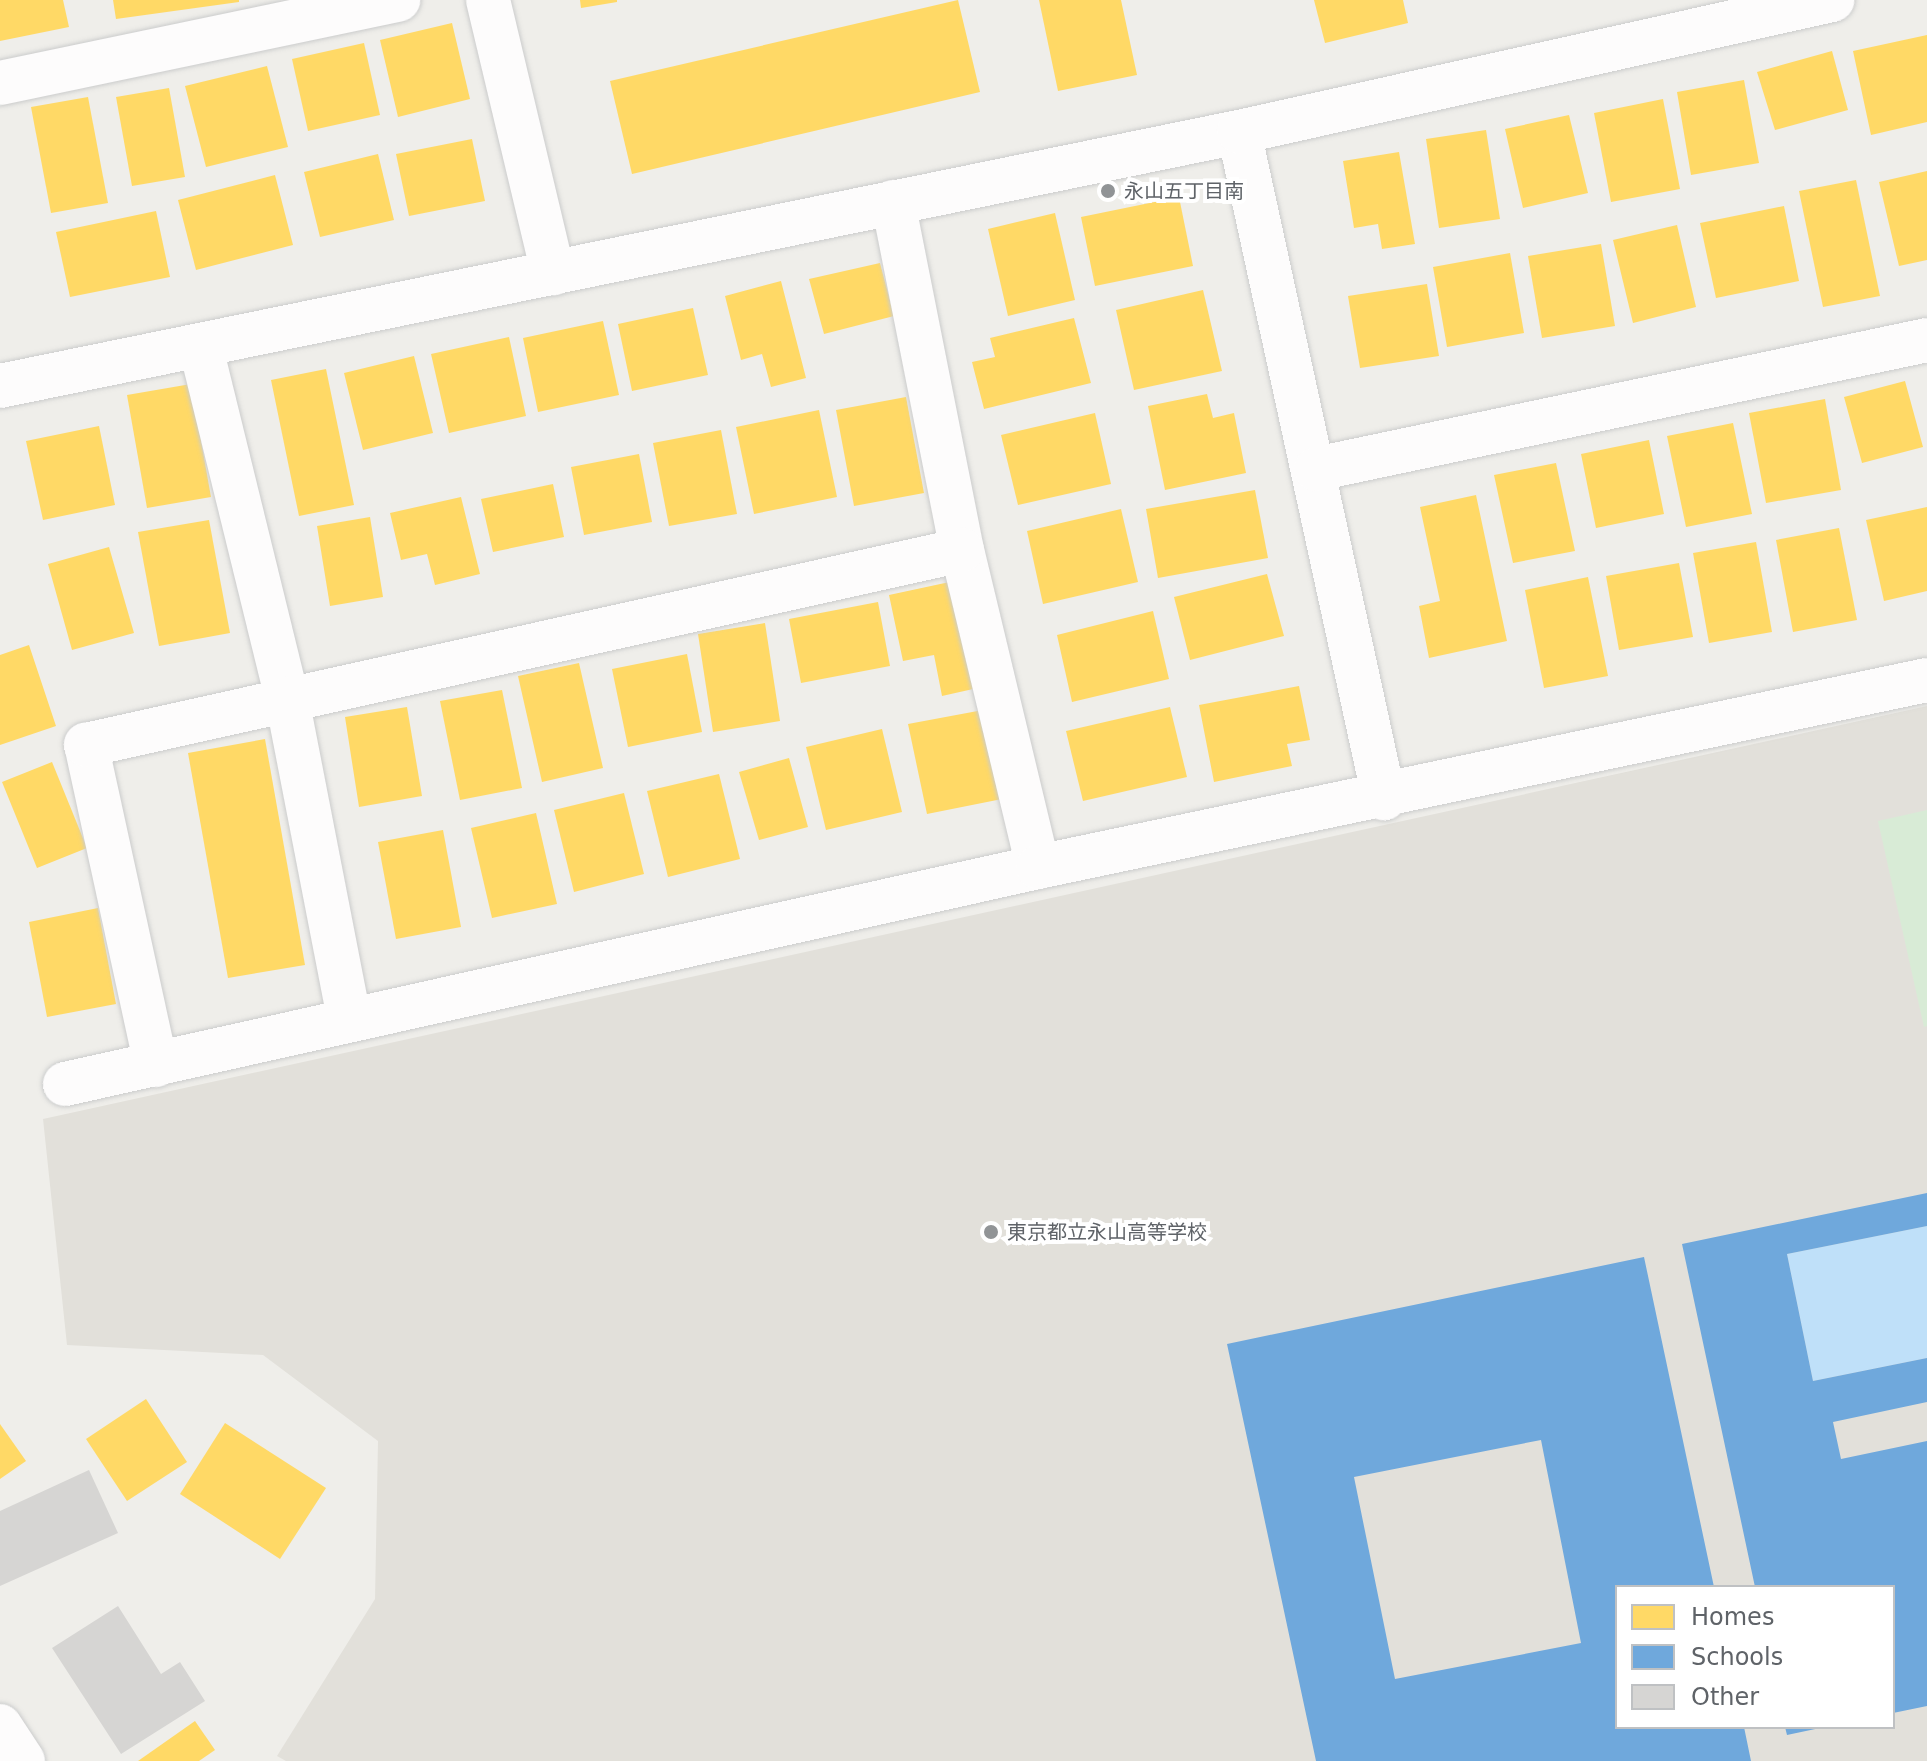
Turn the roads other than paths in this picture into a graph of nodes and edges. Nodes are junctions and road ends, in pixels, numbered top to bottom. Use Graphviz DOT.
graph roads {
  1 [pos="398,0"];
  2 [pos="488,0"];
  3 [pos="1832,0"];
  4 [pos="0,83"];
  5 [pos="1239,132"];
  6 [pos="893,202"];
  7 [pos="553,273"];
  8 [pos="1927,340"];
  9 [pos="201,348"];
  10 [pos="0,386"];
  11 [pos="1316,469"];
  12 [pos="962,550"];
  13 [pos="1927,680"];
  14 [pos="287,699"];
  15 [pos="1384,798"];
  16 [pos="1038,867"];
  17 [pos="349,1019"];
  18 [pos="156,1065"];
  19 [pos="65,1084"];
  20 [pos="0,1726"];
  21 [pos="23,1761"];
  1 -- 4 [label="street"];
  2 -- 7 [label="street"];
  3 -- 5 [label="street"];
  5 -- 6 [label="street"];
  5 -- 11 [label="street"];
  6 -- 7 [label="street"];
  6 -- 12 [label="street"];
  7 -- 9 [label="street"];
  8 -- 11 [label="street"];
  9 -- 10 [label="street"];
  9 -- 14 [label="street"];
  11 -- 15 [label="street"];
  12 -- 14 [label="street"];
  12 -- 16 [label="street"];
  13 -- 15 [label="street"];
  14 -- 17 [label="street"];
  14 -- 18 [label="street"];
  15 -- 16 [label="street"];
  16 -- 17 [label="street"];
  17 -- 18 [label="street"];
  18 -- 19 [label="street"];
  20 -- 21 [label="street"];
}
